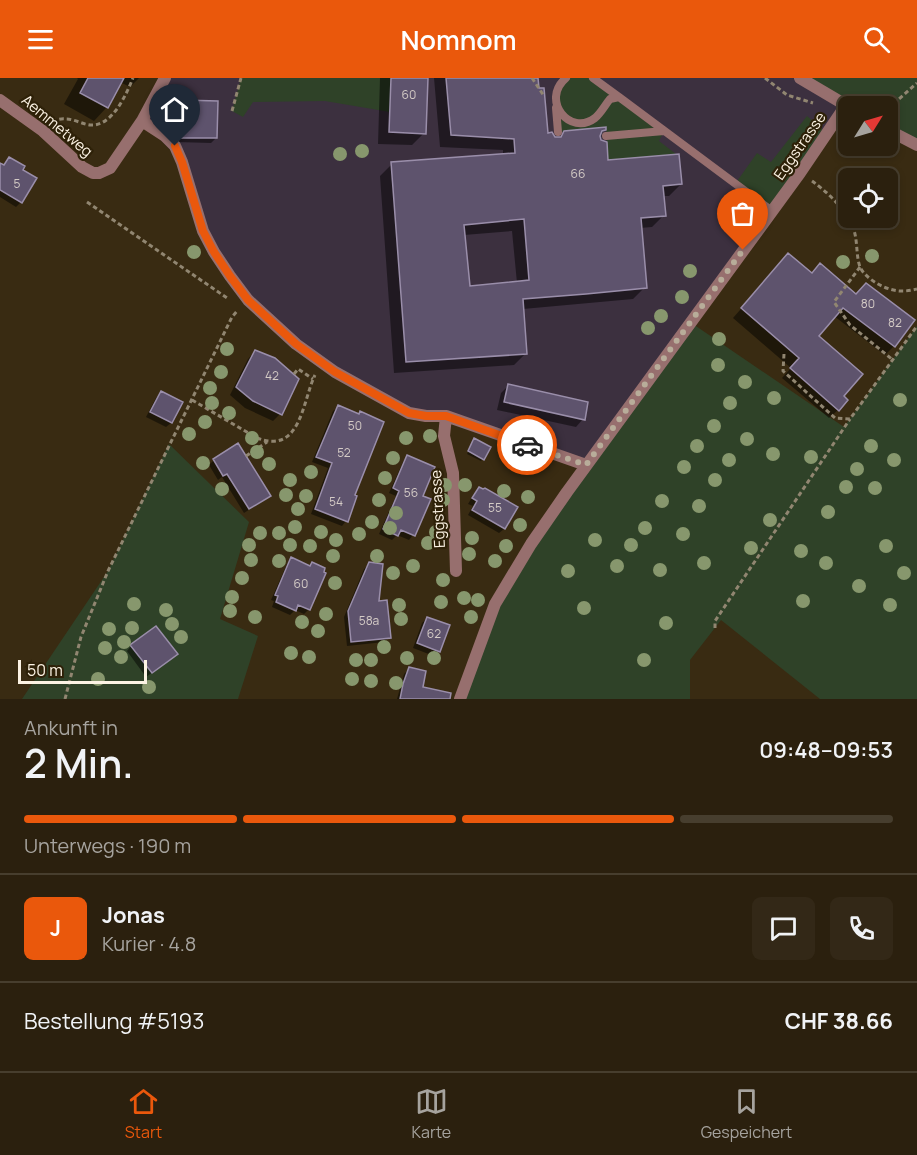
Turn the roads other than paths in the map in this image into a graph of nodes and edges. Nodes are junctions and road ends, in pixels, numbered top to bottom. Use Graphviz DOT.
graph roads {
  1 [pos="165,78"];
  2 [pos="566,78"];
  3 [pos="593,78"];
  4 [pos="800,78"];
  5 [pos="619,97"];
  6 [pos="555,99"];
  7 [pos="0,100"];
  8 [pos="838,101"];
  9 [pos="838,118"];
  10 [pos="142,121"];
  11 [pos="664,131"];
  12 [pos="558,132"];
  13 [pos="898,135"];
  14 [pos="606,136"];
  15 [pos="917,145"];
  16 [pos="772,211"];
  17 [pos="446,416"];
  18 [pos="586,465"];
  19 [pos="456,571"];
  20 [pos="460,699"];
  1 -- 10 [label="street, Aemmetweg"];
  2 -- 6 [label="lane"];
  3 -- 5 [label="lane"];
  4 -- 8 [label="street"];
  5 -- 6 [label="lane"];
  5 -- 11 [label="lane"];
  6 -- 12 [label="lane"];
  7 -- 10 [label="street, Aemmetweg"];
  9 -- 16 [label="street, Eggstrasse"];
  10 -- 17 [label="street"];
  11 -- 14 [label="lane"];
  11 -- 16 [label="lane"];
  13 -- 15 [label="street"];
  16 -- 18 [label="street, Eggstrasse"];
  17 -- 18 [label="street"];
  17 -- 19 [label="street, Eggstrasse"];
  18 -- 20 [label="street, Eggstrasse"];
}
